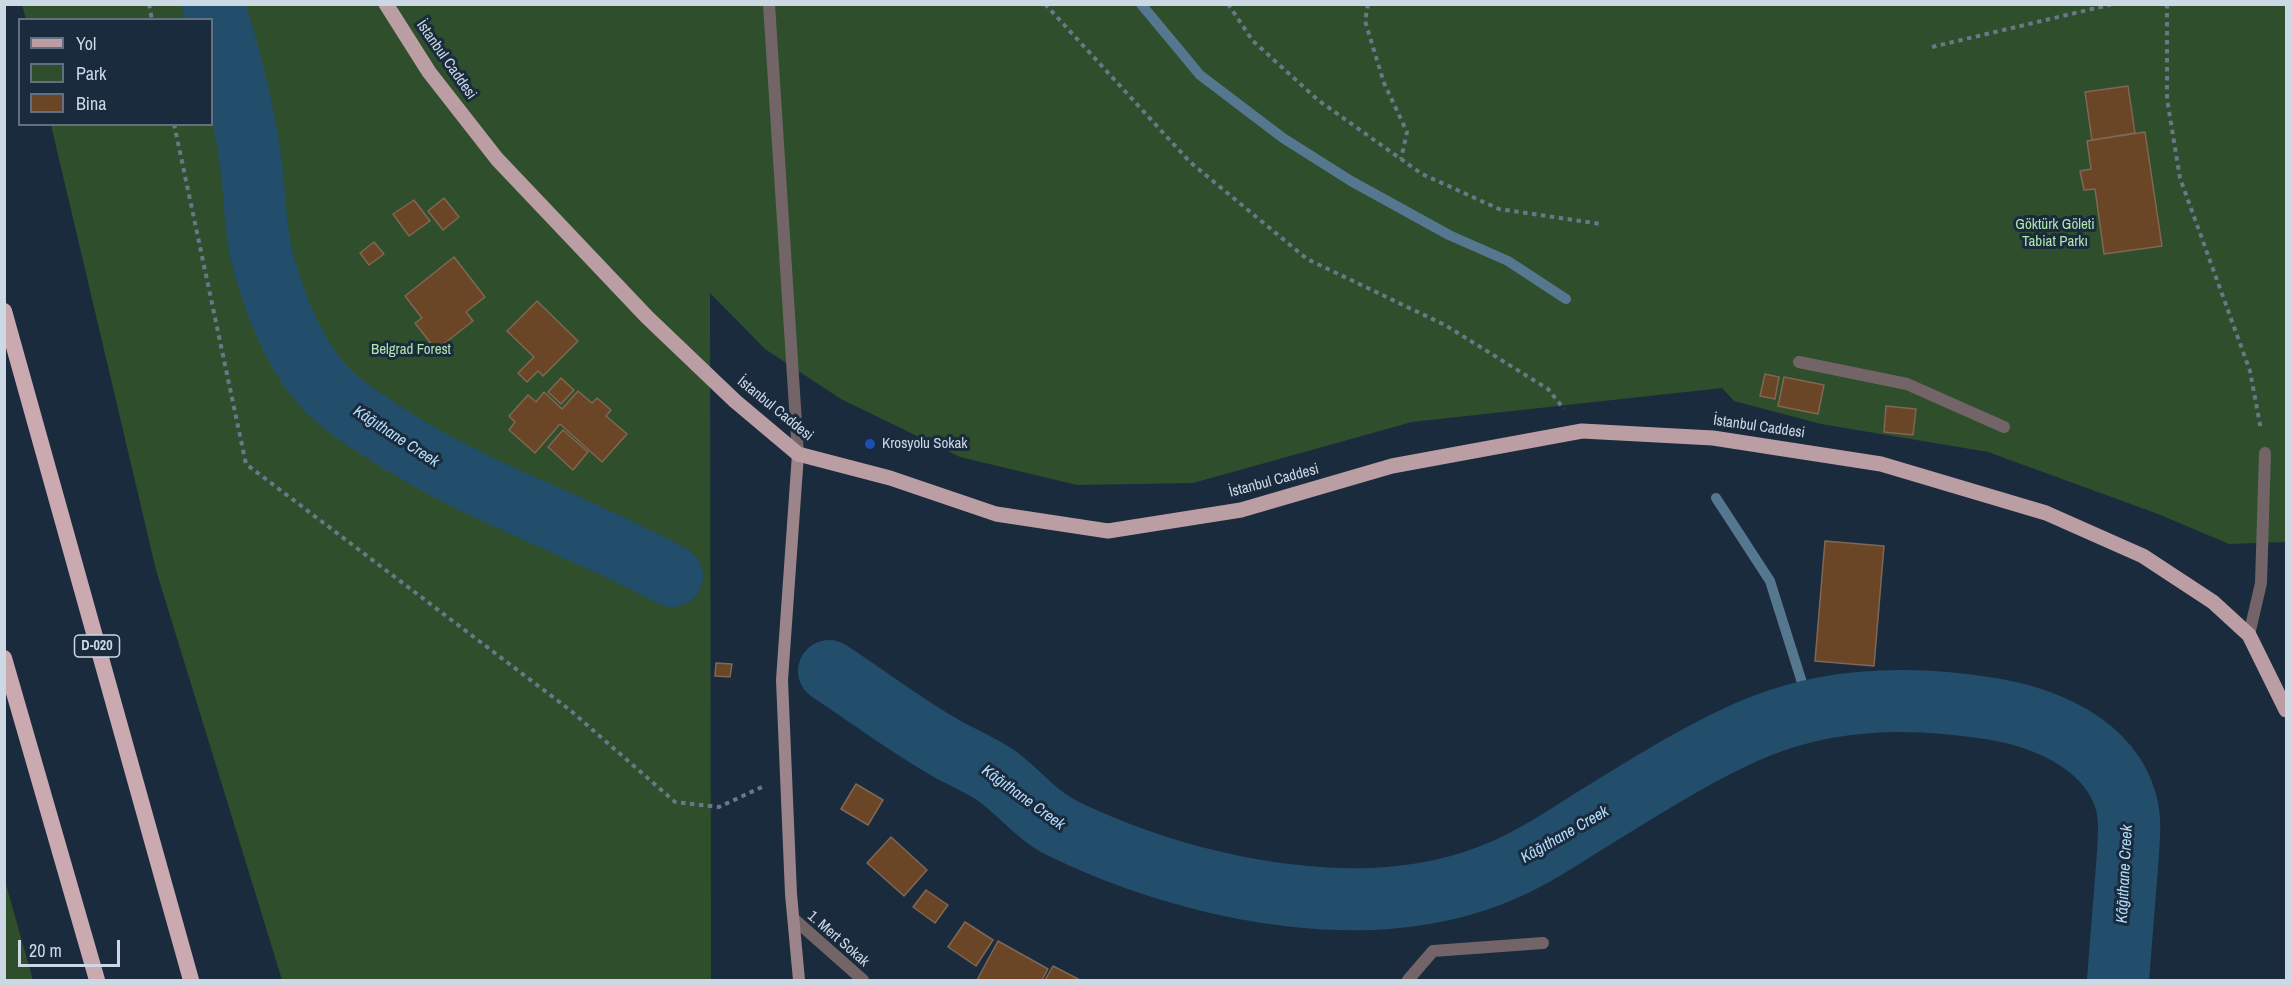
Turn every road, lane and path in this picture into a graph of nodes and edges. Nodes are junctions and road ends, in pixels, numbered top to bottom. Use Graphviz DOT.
graph roads {
  1 [pos="386,4"];
  2 [pos="769,4"];
  3 [pos="1045,4"];
  4 [pos="1228,4"];
  5 [pos="1368,4"];
  6 [pos="2113,4"];
  7 [pos="2167,4"];
  8 [pos="1932,47"];
  9 [pos="174,126"];
  10 [pos="1401,159"];
  11 [pos="1600,224"];
  12 [pos="4,311"];
  13 [pos="1799,362"];
  14 [pos="2004,428"];
  15 [pos="1582,431"];
  16 [pos="2265,453"];
  17 [pos="798,454"];
  18 [pos="2249,635"];
  19 [pos="4,658"];
  20 [pos="2286,710"];
  21 [pos="785,777"];
  22 [pos="794,920"];
  23 [pos="1543,943"];
  24 [pos="97,981"];
  25 [pos="191,981"];
  26 [pos="799,981"];
  27 [pos="863,981"];
  28 [pos="1408,981"];
  1 -- 17 [label="main road, İstanbul Caddesi"];
  2 -- 17 [label="street"];
  3 -- 15 [label="path"];
  4 -- 10 [label="path"];
  5 -- 10 [label="path"];
  6 -- 8 [label="path"];
  7 -- 16 [label="path"];
  9 -- 21 [label="path"];
  10 -- 11 [label="path"];
  12 -- 25 [label="highway, D-020"];
  13 -- 14 [label="street"];
  15 -- 17 [label="main road, İstanbul Caddesi"];
  15 -- 18 [label="main road, İstanbul Caddesi"];
  16 -- 18 [label="street"];
  17 -- 21 [label="main road"];
  18 -- 20 [label="main road, İstanbul Caddesi"];
  19 -- 24 [label="highway"];
  21 -- 22 [label="main road"];
  22 -- 26 [label="main road"];
  22 -- 27 [label="street, 1. Mert Sokak"];
  23 -- 28 [label="street"];
}
